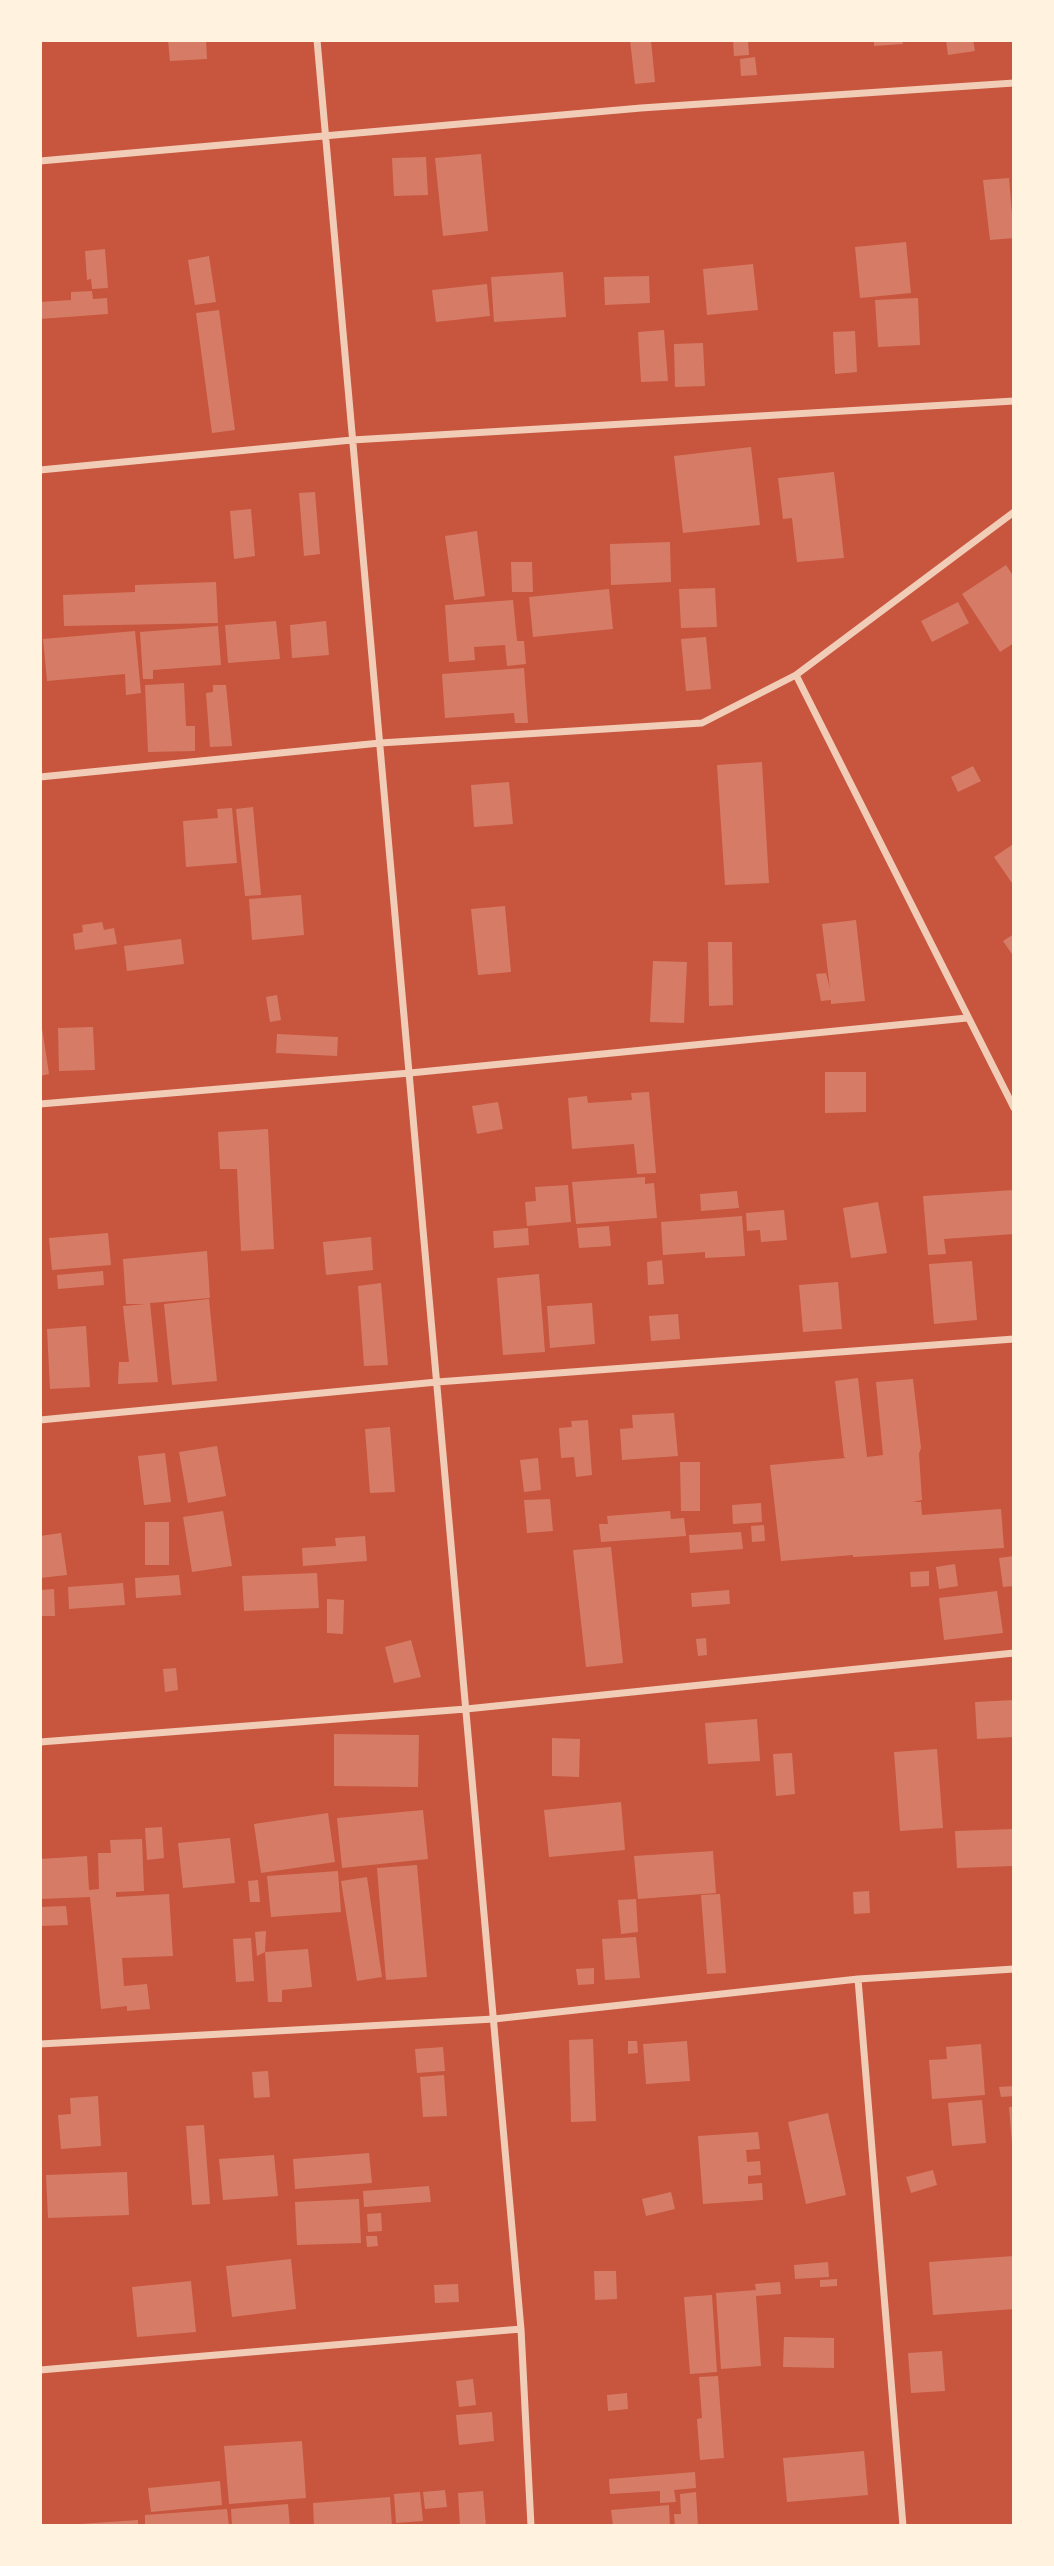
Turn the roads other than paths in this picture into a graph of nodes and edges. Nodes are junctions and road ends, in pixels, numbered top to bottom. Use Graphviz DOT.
graph roads {
  1 [pos="317,40"];
  2 [pos="1014,83"];
  3 [pos="325,138"];
  4 [pos="40,161"];
  5 [pos="1014,401"];
  6 [pos="352,440"];
  7 [pos="40,470"];
  8 [pos="1014,513"];
  9 [pos="796,675"];
  10 [pos="380,743"];
  11 [pos="40,777"];
  12 [pos="967,1018"];
  13 [pos="410,1073"];
  14 [pos="40,1104"];
  15 [pos="1014,1108"];
  16 [pos="1014,1339"];
  17 [pos="437,1382"];
  18 [pos="40,1420"];
  19 [pos="1014,1653"];
  20 [pos="466,1709"];
  21 [pos="40,1742"];
  22 [pos="1014,1969"];
  23 [pos="858,1979"];
  24 [pos="494,2019"];
  25 [pos="40,2044"];
  26 [pos="521,2329"];
  27 [pos="40,2370"];
  28 [pos="531,2526"];
  29 [pos="903,2526"];
  1 -- 3 [label="street"];
  2 -- 3 [label="street"];
  3 -- 4 [label="street"];
  3 -- 6 [label="street"];
  5 -- 6 [label="street"];
  6 -- 7 [label="street"];
  6 -- 10 [label="street"];
  8 -- 9 [label="street"];
  9 -- 10 [label="street"];
  9 -- 12 [label="street"];
  10 -- 11 [label="street"];
  10 -- 13 [label="street"];
  12 -- 13 [label="street"];
  12 -- 15 [label="street"];
  13 -- 14 [label="street"];
  13 -- 17 [label="street"];
  16 -- 17 [label="street"];
  17 -- 18 [label="street"];
  17 -- 20 [label="street"];
  19 -- 20 [label="street"];
  20 -- 21 [label="street"];
  20 -- 24 [label="street"];
  22 -- 23 [label="street"];
  23 -- 24 [label="street"];
  23 -- 29 [label="street"];
  24 -- 25 [label="street"];
  24 -- 26 [label="street"];
  26 -- 27 [label="street"];
  26 -- 28 [label="street"];
}
